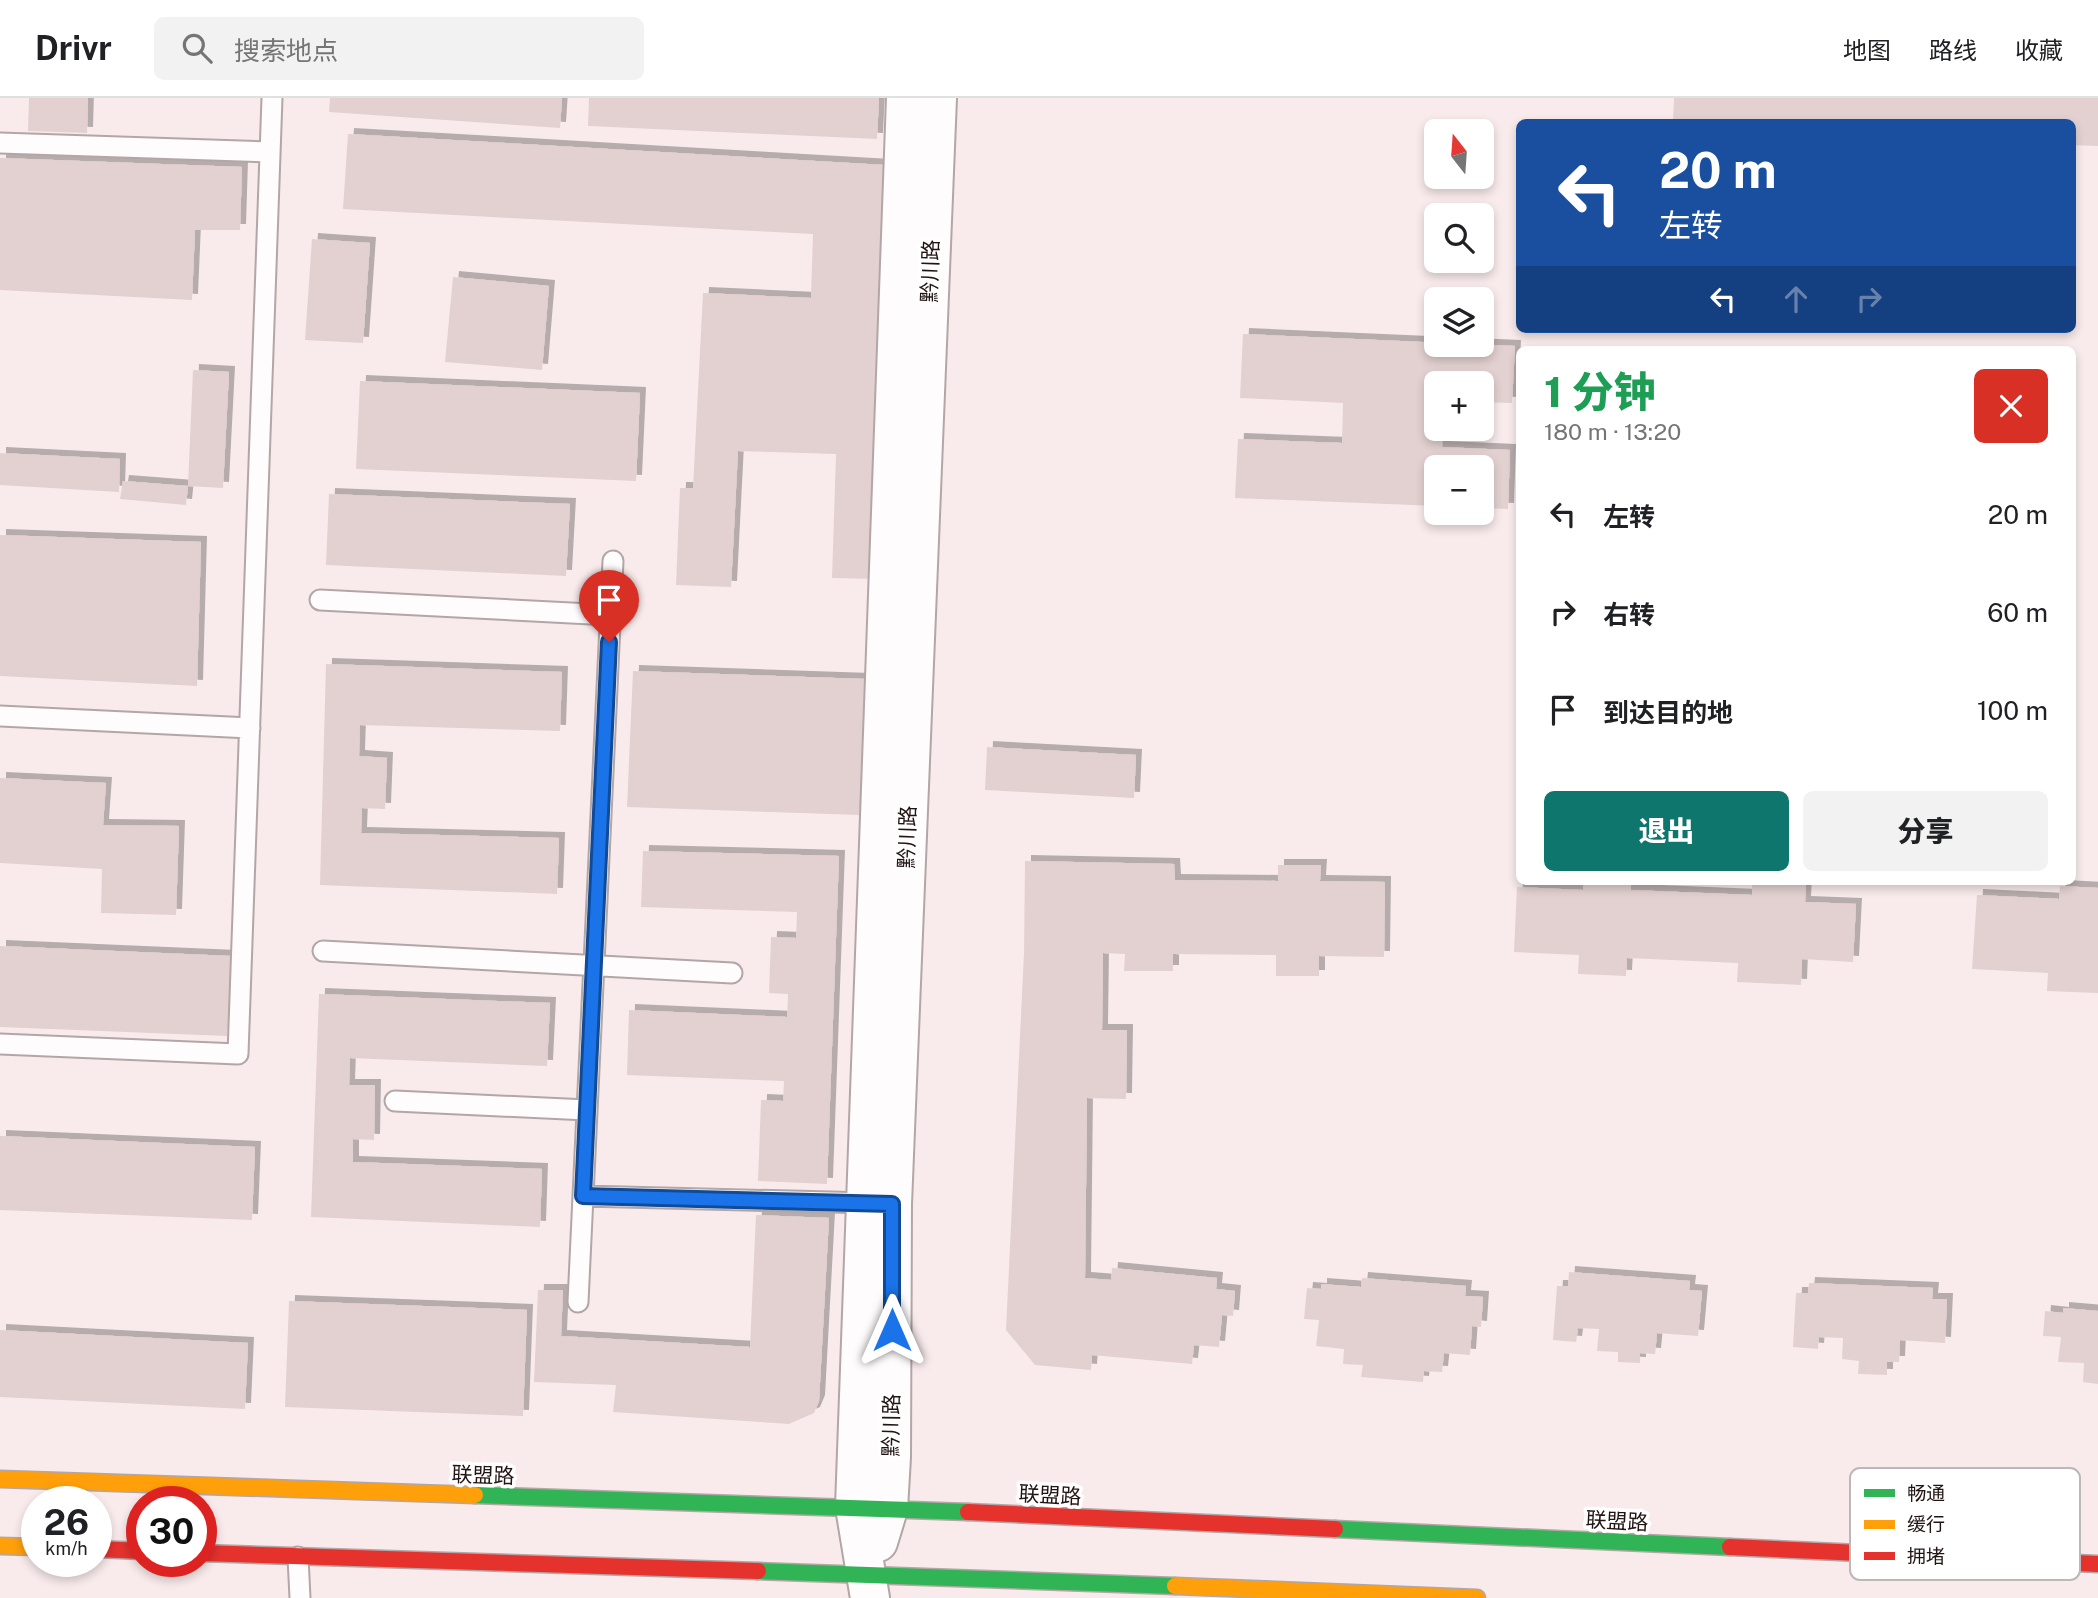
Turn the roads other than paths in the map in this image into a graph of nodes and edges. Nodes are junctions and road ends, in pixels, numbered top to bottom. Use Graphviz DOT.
graph roads {
  1 [pos="272,98"];
  2 [pos="906,98"];
  3 [pos="937,98"];
  4 [pos="0,143"];
  5 [pos="270,152"];
  6 [pos="613,561"];
  7 [pos="320,600"];
  8 [pos="610,615"];
  9 [pos="0,716"];
  10 [pos="250,728"];
  11 [pos="323,951"];
  12 [pos="594,965"];
  13 [pos="732,973"];
  14 [pos="0,1044"];
  15 [pos="395,1101"];
  16 [pos="587,1110"];
  17 [pos="583,1196"];
  18 [pos="878,1203"];
  19 [pos="578,1302"];
  20 [pos="0,1479"];
  21 [pos="871,1508"];
  22 [pos="0,1546"];
  23 [pos="21,1547"];
  24 [pos="1850,1553"];
  25 [pos="217,1554"];
  26 [pos="298,1557"];
  27 [pos="2080,1563"];
  28 [pos="2098,1564"];
  29 [pos="869,1586"];
  30 [pos="300,1598"];
  31 [pos="1477,1598"];
  1 -- 5 [label="lane"];
  2 -- 18 [label="street, 黔川路"];
  3 -- 18 [label="street, 黔川路"];
  4 -- 5 [label="lane"];
  5 -- 10 [label="lane"];
  6 -- 8 [label="lane"];
  7 -- 8 [label="lane"];
  8 -- 12 [label="lane"];
  9 -- 10 [label="lane"];
  10 -- 14 [label="lane"];
  11 -- 12 [label="lane"];
  12 -- 13 [label="lane"];
  12 -- 16 [label="lane"];
  15 -- 16 [label="lane"];
  16 -- 17 [label="lane"];
  17 -- 18 [label="lane"];
  17 -- 19 [label="lane"];
  18 -- 21 [label="street, 黔川路"];
  20 -- 21 [label="main road, 联盟路"];
  21 -- 24 [label="main road, 联盟路"];
  21 -- 29 [label="street, 黔川路"];
  22 -- 23 [label="main road"];
  25 -- 26 [label="main road"];
  26 -- 29 [label="main road"];
  26 -- 30 [label="lane"];
  27 -- 28 [label="main road, 联盟路"];
  29 -- 31 [label="main road"];
}
